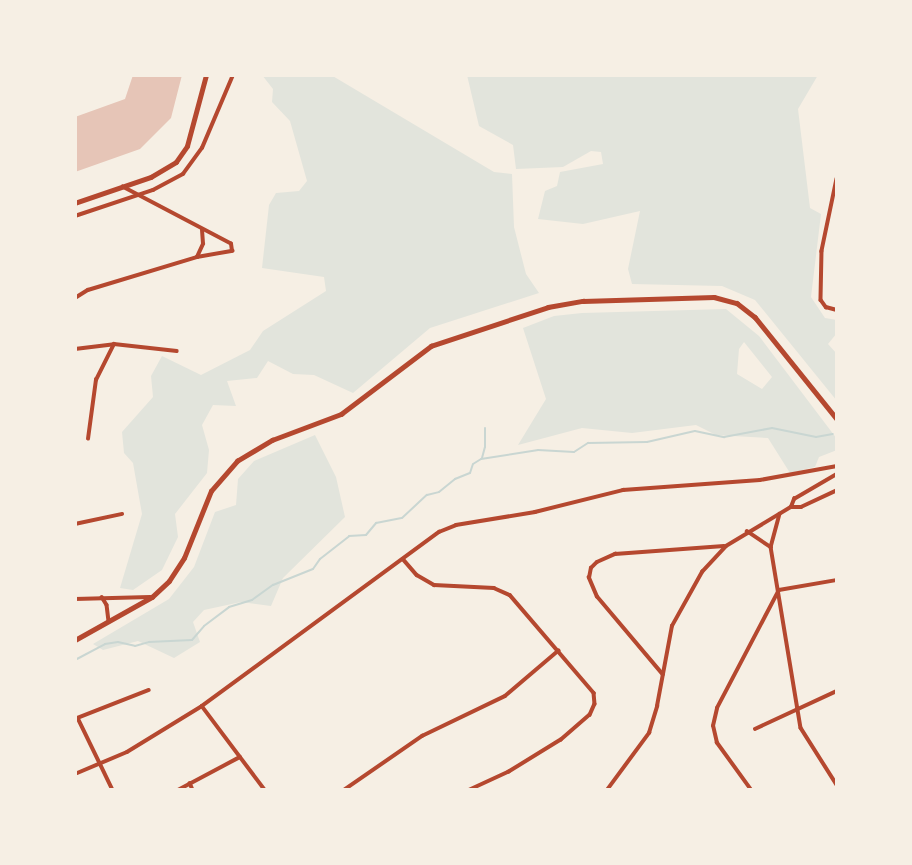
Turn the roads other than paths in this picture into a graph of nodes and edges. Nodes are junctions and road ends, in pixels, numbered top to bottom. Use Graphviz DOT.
graph roads {
  1 [pos="206,75"];
  2 [pos="233,75"];
  3 [pos="837,178"];
  4 [pos="123,187"];
  5 [pos="136,195"];
  6 [pos="75,203"];
  7 [pos="75,216"];
  8 [pos="202,230"];
  9 [pos="197,257"];
  10 [pos="75,298"];
  11 [pos="837,310"];
  12 [pos="114,344"];
  13 [pos="75,349"];
  14 [pos="177,351"];
  15 [pos="837,419"];
  16 [pos="88,439"];
  17 [pos="837,466"];
  18 [pos="837,474"];
  19 [pos="837,490"];
  20 [pos="790,507"];
  21 [pos="780,513"];
  22 [pos="122,514"];
  23 [pos="75,524"];
  24 [pos="747,531"];
  25 [pos="726,546"];
  26 [pos="771,547"];
  27 [pos="403,559"];
  28 [pos="836,580"];
  29 [pos="779,590"];
  30 [pos="102,597"];
  31 [pos="152,597"];
  32 [pos="75,599"];
  33 [pos="109,622"];
  34 [pos="75,640"];
  35 [pos="558,650"];
  36 [pos="663,675"];
  37 [pos="149,690"];
  38 [pos="837,691"];
  39 [pos="202,706"];
  40 [pos="799,712"];
  41 [pos="77,718"];
  42 [pos="755,729"];
  43 [pos="240,757"];
  44 [pos="99,765"];
  45 [pos="75,774"];
  46 [pos="190,783"];
  47 [pos="837,785"];
  48 [pos="113,790"];
  49 [pos="178,790"];
  50 [pos="193,790"];
  51 [pos="265,790"];
  52 [pos="344,790"];
  53 [pos="470,790"];
  54 [pos="607,790"];
  55 [pos="751,790"];
  1 -- 4 [label="main road"];
  2 -- 5 [label="street"];
  3 -- 11 [label="street"];
  4 -- 5 [label="street"];
  4 -- 6 [label="main road"];
  5 -- 7 [label="street"];
  5 -- 8 [label="street"];
  8 -- 9 [label="street"];
  8 -- 9 [label="street"];
  9 -- 10 [label="street"];
  12 -- 13 [label="street"];
  12 -- 14 [label="street"];
  12 -- 16 [label="street"];
  15 -- 31 [label="main road"];
  17 -- 27 [label="street"];
  18 -- 20 [label="street"];
  19 -- 20 [label="street"];
  20 -- 21 [label="street"];
  21 -- 24 [label="street"];
  21 -- 26 [label="street"];
  22 -- 23 [label="street"];
  24 -- 25 [label="street"];
  24 -- 26 [label="street"];
  25 -- 36 [label="street"];
  25 -- 36 [label="street"];
  26 -- 29 [label="street"];
  27 -- 35 [label="street"];
  27 -- 39 [label="street"];
  28 -- 29 [label="street"];
  29 -- 40 [label="street"];
  29 -- 55 [label="street"];
  30 -- 31 [label="street"];
  30 -- 32 [label="street"];
  30 -- 33 [label="street"];
  31 -- 33 [label="main road"];
  33 -- 34 [label="main road"];
  35 -- 52 [label="street"];
  35 -- 53 [label="street"];
  36 -- 54 [label="street"];
  37 -- 41 [label="street"];
  38 -- 40 [label="street"];
  39 -- 43 [label="street"];
  39 -- 44 [label="street"];
  40 -- 42 [label="street"];
  40 -- 47 [label="street"];
  41 -- 44 [label="street"];
  43 -- 46 [label="street"];
  43 -- 51 [label="street"];
  44 -- 45 [label="street"];
  44 -- 48 [label="street"];
  46 -- 49 [label="street"];
  46 -- 50 [label="street"];
}
